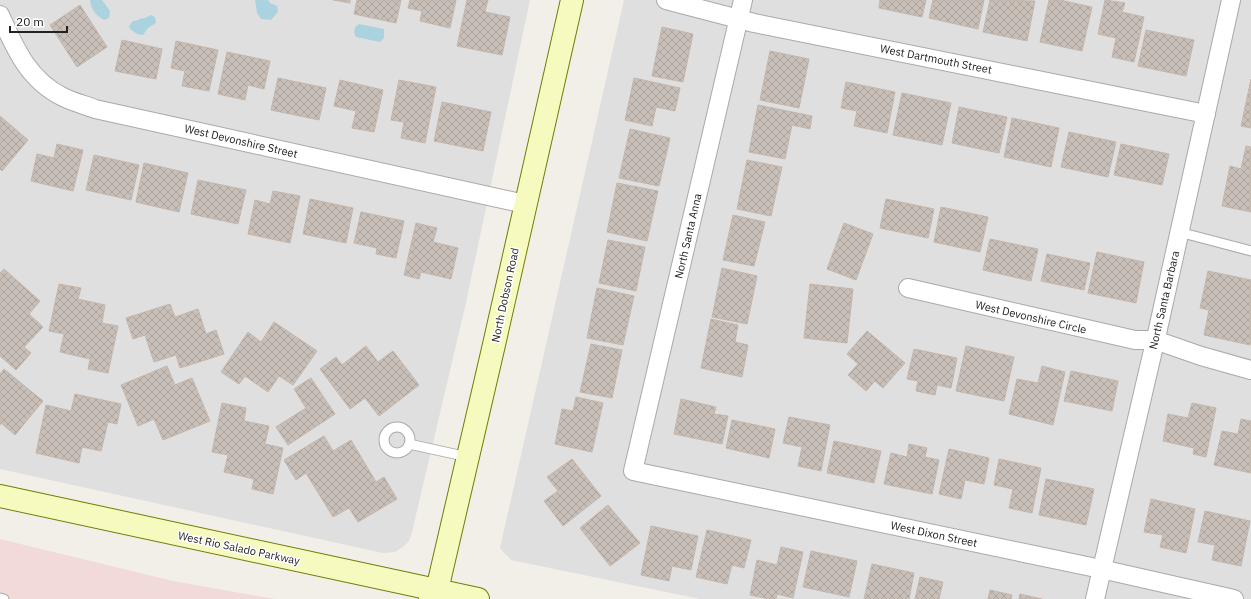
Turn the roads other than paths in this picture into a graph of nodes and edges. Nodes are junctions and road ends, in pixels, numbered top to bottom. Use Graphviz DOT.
graph roads {
  1 [pos="572,0"];
  2 [pos="666,0"];
  3 [pos="743,0"];
  4 [pos="1231,0"];
  5 [pos="0,14"];
  6 [pos="739,20"];
  7 [pos="1206,114"];
  8 [pos="525,204"];
  9 [pos="1179,232"];
  10 [pos="1251,251"];
  11 [pos="908,288"];
  12 [pos="1155,340"];
  13 [pos="1251,370"];
  14 [pos="409,444"];
  15 [pos="468,457"];
  16 [pos="633,471"];
  17 [pos="0,496"];
  18 [pos="1101,569"];
  19 [pos="436,596"];
  20 [pos="0,598"];
  21 [pos="4,599"];
  22 [pos="478,599"];
  23 [pos="1095,599"];
  24 [pos="1234,599"];
  1 -- 8 [label="main road, North Dobson Road"];
  2 -- 6 [label="street, West Dartmouth Street"];
  3 -- 6 [label="street, North Santa Anna"];
  4 -- 7 [label="street, North Santa Barbara"];
  5 -- 8 [label="street, West Devonshire Street"];
  6 -- 7 [label="street, West Dartmouth Street"];
  6 -- 16 [label="street, North Santa Anna"];
  7 -- 9 [label="street, North Santa Barbara"];
  8 -- 15 [label="main road, North Dobson Road"];
  9 -- 10 [label="lane"];
  9 -- 12 [label="street, North Santa Barbara"];
  11 -- 12 [label="street, West Devonshire Circle"];
  12 -- 13 [label="street"];
  12 -- 18 [label="street, North Santa Barbara"];
  14 -- 15 [label="lane"];
  15 -- 19 [label="main road, North Dobson Road"];
  16 -- 18 [label="street, West Dixon Street"];
  17 -- 19 [label="main road, West Rio Salado Parkway"];
  18 -- 23 [label="street, North Santa Barbara"];
  18 -- 24 [label="street, West Dixon Street"];
  19 -- 22 [label="main road, West Rio Salado Parkway"];
  20 -- 21 [label="lane"];
}
